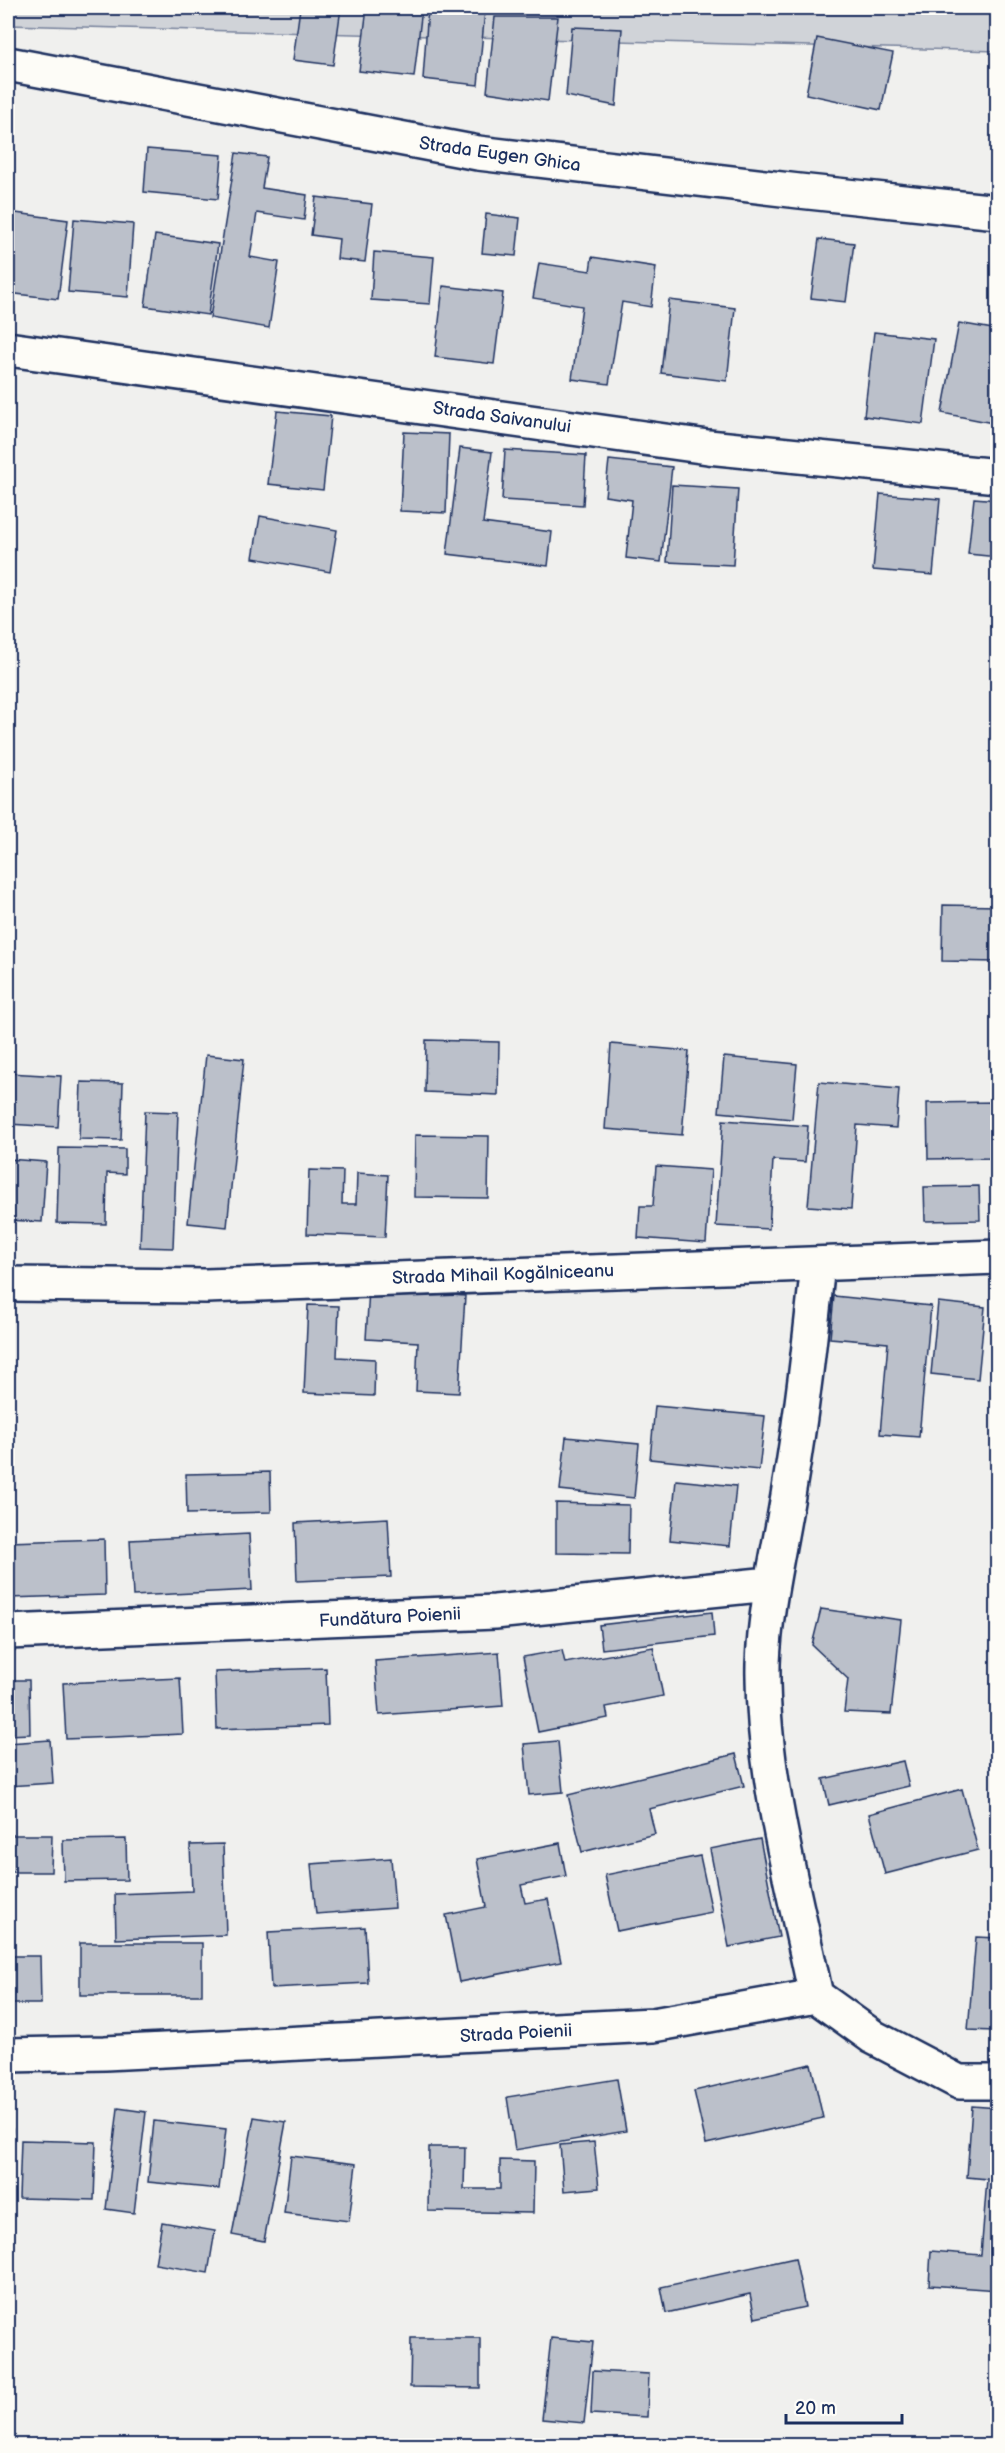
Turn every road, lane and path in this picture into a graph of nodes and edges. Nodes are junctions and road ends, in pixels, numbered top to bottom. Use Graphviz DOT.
graph roads {
  1 [pos="8,64"];
  2 [pos="998,212"];
  3 [pos="8,349"];
  4 [pos="998,476"];
  5 [pos="998,1257"];
  6 [pos="818,1264"];
  7 [pos="8,1284"];
  8 [pos="770,1584"];
  9 [pos="8,1632"];
  10 [pos="816,1996"];
  11 [pos="8,2055"];
  12 [pos="998,2082"];
  1 -- 2 [label="street, Strada Eugen Ghica"];
  3 -- 4 [label="street, Strada Saivanului"];
  5 -- 6 [label="street, Strada Mihail Kogălniceanu"];
  6 -- 7 [label="street, Strada Mihail Kogălniceanu"];
  6 -- 8 [label="street"];
  8 -- 9 [label="street, Fundătura Poienii"];
  8 -- 10 [label="street"];
  10 -- 11 [label="street, Strada Poienii"];
  10 -- 12 [label="street"];
}
